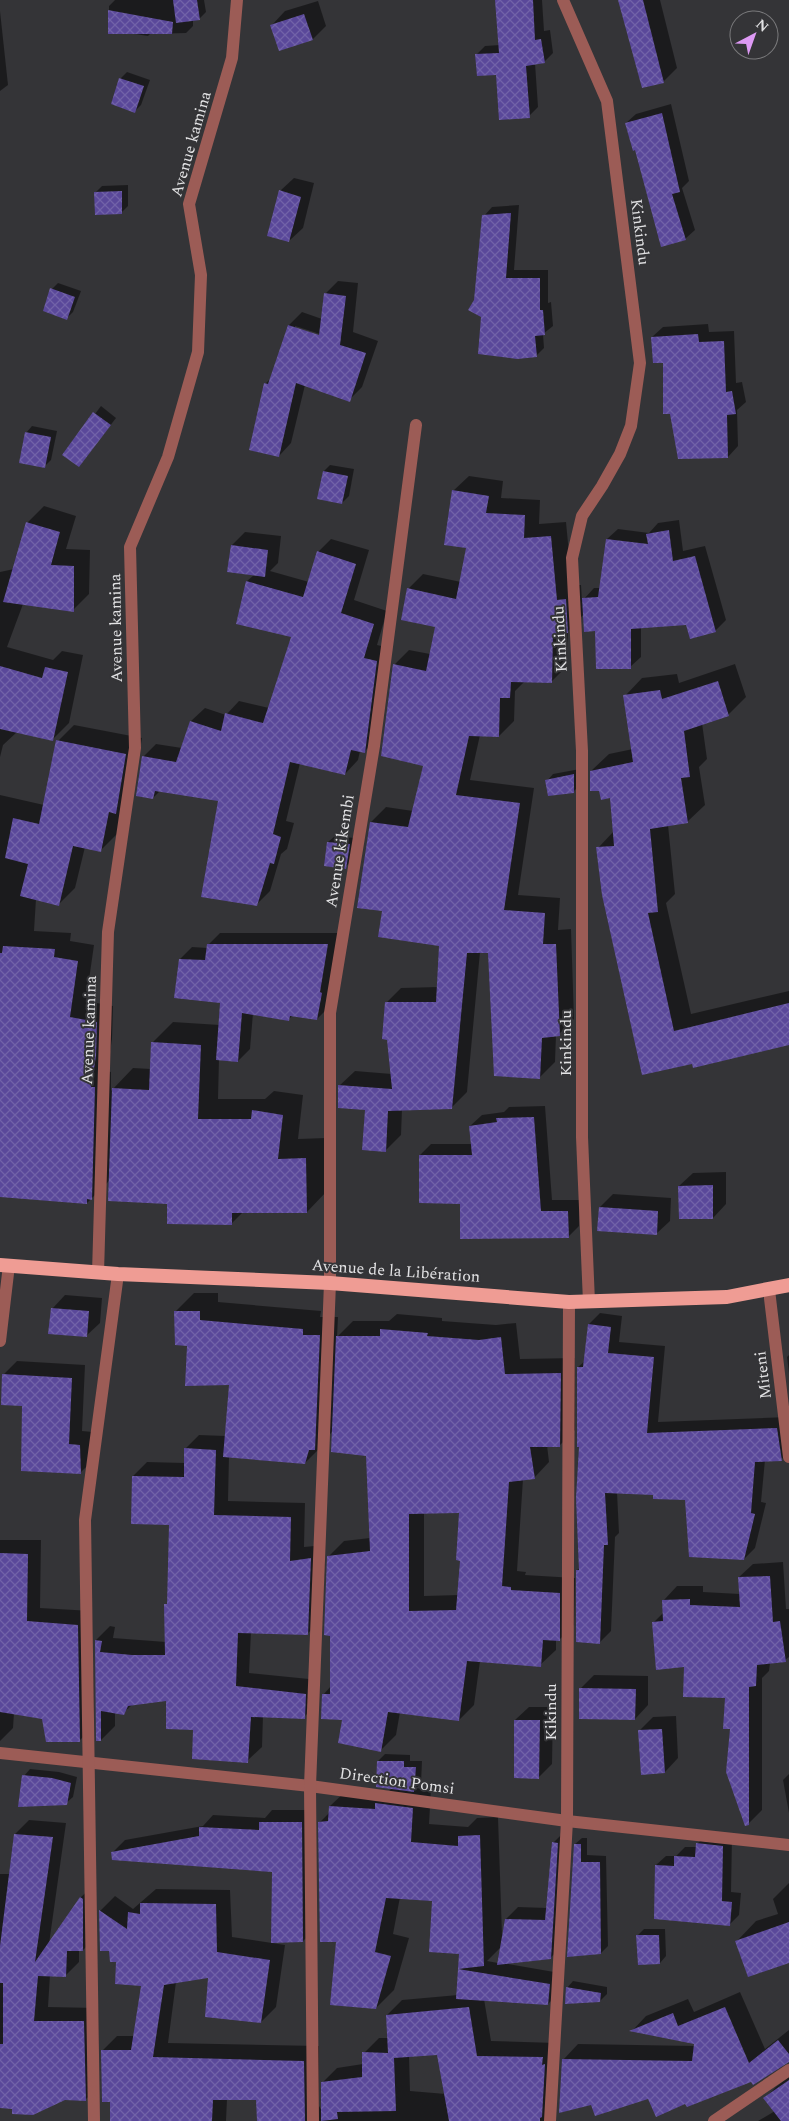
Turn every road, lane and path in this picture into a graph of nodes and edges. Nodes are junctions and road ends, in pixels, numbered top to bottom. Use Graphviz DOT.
graph roads {
  1 [pos="237,0"];
  2 [pos="563,0"];
  3 [pos="416,425"];
  4 [pos="4,1265"];
  5 [pos="98,1273"];
  6 [pos="118,1274"];
  7 [pos="330,1283"];
  8 [pos="789,1285"];
  9 [pos="769,1290"];
  10 [pos="569,1302"];
  11 [pos="589,1302"];
  12 [pos="0,1342"];
  13 [pos="789,1457"];
  14 [pos="0,1753"];
  15 [pos="88,1763"];
  16 [pos="310,1786"];
  17 [pos="567,1821"];
  18 [pos="789,1845"];
  19 [pos="789,2070"];
  20 [pos="94,2121"];
  21 [pos="313,2121"];
  22 [pos="550,2121"];
  23 [pos="714,2121"];
  1 -- 5 [label="street, Avenue kamina"];
  2 -- 11 [label="street, Kinkindu"];
  3 -- 7 [label="street, Avenue kikembi"];
  4 -- 5 [label="highway, Avenue de la Libération"];
  4 -- 12 [label="street"];
  5 -- 6 [label="highway, Avenue de la Libération"];
  6 -- 7 [label="highway, Avenue de la Libération"];
  6 -- 15 [label="street"];
  7 -- 10 [label="highway, Avenue de la Libération"];
  7 -- 16 [label="street, Avenue kikembi"];
  8 -- 9 [label="highway, Avenue de la Libération"];
  9 -- 11 [label="highway, Avenue de la Libération"];
  9 -- 13 [label="street, Miteni"];
  10 -- 11 [label="highway, Avenue de la Libération"];
  10 -- 17 [label="street, Kikindu"];
  14 -- 15 [label="street, Direction Pomsi"];
  15 -- 16 [label="street, Direction Pomsi"];
  15 -- 20 [label="street"];
  16 -- 17 [label="street, Direction Pomsi"];
  16 -- 21 [label="street, Avenue kikembi"];
  17 -- 18 [label="street, Direction Pomsi"];
  17 -- 22 [label="street, Kikindu"];
  19 -- 23 [label="street"];
}
